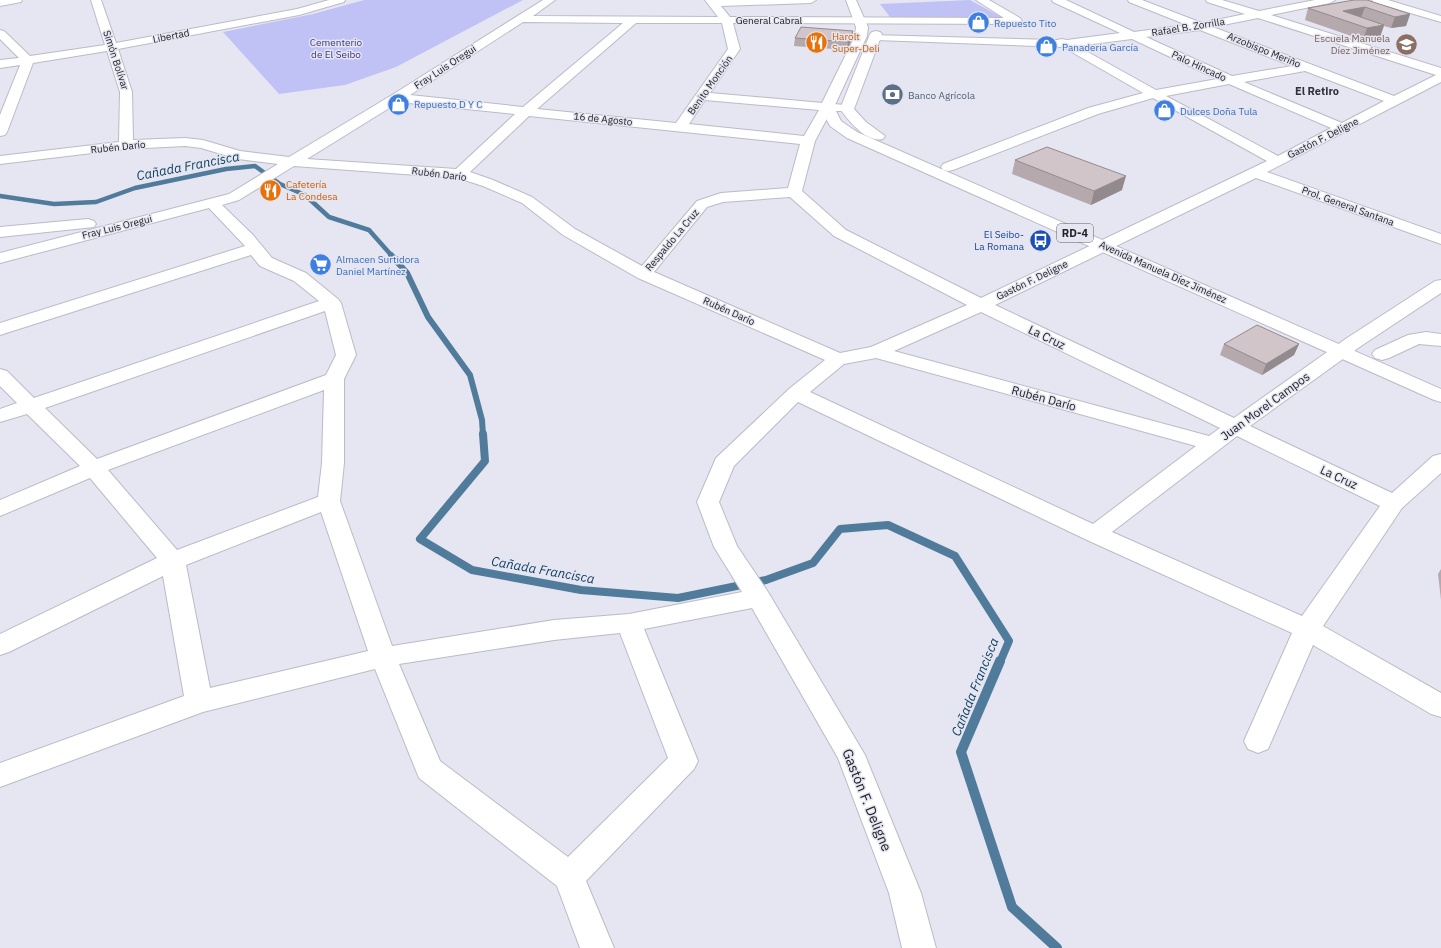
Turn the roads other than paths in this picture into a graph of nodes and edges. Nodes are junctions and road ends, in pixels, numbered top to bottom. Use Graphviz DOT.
graph roads {
  1 [pos="17,0"];
  2 [pos="96,0"];
  3 [pos="340,0"];
  4 [pos="550,0"];
  5 [pos="852,0"];
  6 [pos="864,0"];
  7 [pos="981,0"];
  8 [pos="1057,0"];
  9 [pos="1133,0"];
  10 [pos="1211,0"];
  11 [pos="1290,0"];
  12 [pos="1330,0"];
  13 [pos="1377,0"];
  14 [pos="815,1"];
  15 [pos="712,2"];
  16 [pos="0,3"];
  17 [pos="1307,5"];
  18 [pos="830,11"];
  19 [pos="1260,16"];
  20 [pos="521,19"];
  21 [pos="634,19"];
  22 [pos="1441,19"];
  23 [pos="728,20"];
  24 [pos="867,20"];
  25 [pos="1018,21"];
  26 [pos="1203,26"];
  27 [pos="0,33"];
  28 [pos="1133,35"];
  29 [pos="876,37"];
  30 [pos="1066,44"];
  31 [pos="112,47"];
  32 [pos="28,60"];
  33 [pos="0,64"];
  34 [pos="1305,67"];
  35 [pos="1441,72"];
  36 [pos="1441,78"];
  37 [pos="1232,81"];
  38 [pos="1154,94"];
  39 [pos="702,96"];
  40 [pos="397,98"];
  41 [pos="1394,102"];
  42 [pos="827,107"];
  43 [pos="847,109"];
  44 [pos="526,112"];
  45 [pos="680,127"];
  46 [pos="1342,128"];
  47 [pos="0,132"];
  48 [pos="808,141"];
  49 [pos="126,145"];
  50 [pos="0,160"];
  51 [pos="1277,161"];
  52 [pos="293,162"];
  53 [pos="948,167"];
  54 [pos="1255,173"];
  55 [pos="460,174"];
  56 [pos="794,192"];
  57 [pos="223,200"];
  58 [pos="153,218"];
  59 [pos="0,232"];
  60 [pos="1441,239"];
  61 [pos="1110,242"];
  62 [pos="254,248"];
  63 [pos="0,258"];
  64 [pos="644,274"];
  65 [pos="1441,285"];
  66 [pos="332,303"];
  67 [pos="981,305"];
  68 [pos="0,329"];
  69 [pos="1441,340"];
  70 [pos="1348,347"];
  71 [pos="876,352"];
  72 [pos="1382,354"];
  73 [pos="838,359"];
  74 [pos="1404,364"];
  75 [pos="0,375"];
  76 [pos="334,378"];
  77 [pos="796,393"];
  78 [pos="1441,396"];
  79 [pos="30,405"];
  80 [pos="0,416"];
  81 [pos="1235,427"];
  82 [pos="1212,444"];
  83 [pos="1441,461"];
  84 [pos="94,468"];
  85 [pos="329,501"];
  86 [pos="1394,503"];
  87 [pos="0,509"];
  88 [pos="1095,534"];
  89 [pos="173,561"];
  90 [pos="759,598"];
  91 [pos="629,623"];
  92 [pos="1307,629"];
  93 [pos="0,645"];
  94 [pos="383,657"];
  95 [pos="199,702"];
  96 [pos="1441,706"];
  97 [pos="1258,742"];
  98 [pos="0,775"];
  99 [pos="570,877"];
  100 [pos="597,948"];
  101 [pos="919,948"];
  1 -- 16 [label="street"];
  2 -- 31 [label="street, Simón Bolívar"];
  3 -- 31 [label="street, Libertad"];
  4 -- 20 [label="street, Fray Luis Oregui"];
  5 -- 24 [label="street"];
  6 -- 24 [label="street"];
  7 -- 25 [label="street"];
  8 -- 28 [label="street, Palo Hincado"];
  9 -- 26 [label="street, Arzobispo Meriño"];
  10 -- 19 [label="street"];
  11 -- 17 [label="street"];
  12 -- 17 [label="street, Rafael B. Zorrilla"];
  13 -- 22 [label="street"];
  14 -- 15 [label="street"];
  15 -- 23 [label="street, Benito Monción"];
  17 -- 19 [label="street, Rafael B. Zorrilla"];
  18 -- 24 [label="street"];
  19 -- 26 [label="street, Rafael B. Zorrilla"];
  19 -- 35 [label="street"];
  20 -- 21 [label="street, General Cabral"];
  20 -- 40 [label="street, Fray Luis Oregui"];
  21 -- 23 [label="street, General Cabral"];
  21 -- 44 [label="street"];
  23 -- 24 [label="street, General Cabral"];
  23 -- 39 [label="street, Benito Monción"];
  24 -- 25 [label="street, General Cabral"];
  24 -- 29 [label="street"];
  24 -- 42 [label="street"];
  25 -- 30 [label="street"];
  26 -- 28 [label="street, Rafael B. Zorrilla"];
  26 -- 34 [label="street, Arzobispo Meriño"];
  27 -- 32 [label="street"];
  28 -- 30 [label="street, Rafael B. Zorrilla"];
  28 -- 37 [label="street, Palo Hincado"];
  29 -- 30 [label="street, Rafael B. Zorrilla"];
  29 -- 43 [label="street"];
  30 -- 38 [label="street"];
  31 -- 32 [label="street, Libertad"];
  31 -- 49 [label="street, Simón Bolívar"];
  32 -- 33 [label="street, Libertad"];
  32 -- 47 [label="street"];
  34 -- 37 [label="street"];
  34 -- 41 [label="street, Arzobispo Meriño"];
  36 -- 41 [label="street, Gastón F. Deligne"];
  37 -- 38 [label="street"];
  37 -- 46 [label="street, Palo Hincado"];
  38 -- 51 [label="street"];
  38 -- 53 [label="street"];
  39 -- 42 [label="street"];
  39 -- 45 [label="street, Benito Monción"];
  40 -- 44 [label="street, 16 de Agosto"];
  40 -- 52 [label="street, Fray Luis Oregui"];
  41 -- 46 [label="street, Gastón F. Deligne"];
  42 -- 43 [label="street"];
  42 -- 48 [label="street"];
  42 -- 61 [label="street, Avenida Manuela Díez Jiménez / RD-4"];
  43 -- 53 [label="street, Avenida Manuela Díez Jiménez / RD-4"];
  44 -- 45 [label="street, 16 de Agosto"];
  44 -- 55 [label="street"];
  45 -- 48 [label="street, 16 de Agosto"];
  46 -- 51 [label="street, Gastón F. Deligne"];
  48 -- 56 [label="street"];
  49 -- 50 [label="street, Rubén Darío"];
  49 -- 52 [label="street, Rubén Darío"];
  51 -- 54 [label="street, Gastón F. Deligne"];
  52 -- 55 [label="street, Rubén Darío"];
  52 -- 57 [label="street, Fray Luis Oregui"];
  53 -- 61 [label="street, Avenida Manuela Díez Jiménez / RD-4"];
  54 -- 60 [label="street, Prol. General Santana"];
  54 -- 61 [label="street, Gastón F. Deligne"];
  55 -- 64 [label="street, Rubén Darío"];
  56 -- 64 [label="street, Respaldo La Cruz"];
  56 -- 67 [label="street, La Cruz"];
  57 -- 58 [label="street, Fray Luis Oregui"];
  57 -- 62 [label="street"];
  58 -- 59 [label="street"];
  58 -- 63 [label="street, Fray Luis Oregui"];
  61 -- 67 [label="street, Gastón F. Deligne"];
  61 -- 70 [label="street, Avenida Manuela Díez Jiménez / RD-4"];
  62 -- 66 [label="street"];
  62 -- 68 [label="street"];
  64 -- 73 [label="street, Rubén Darío"];
  65 -- 70 [label="street, Juan Morel Campos"];
  66 -- 76 [label="street"];
  66 -- 79 [label="street"];
  67 -- 71 [label="street, Gastón F. Deligne"];
  67 -- 81 [label="street, La Cruz"];
  69 -- 72 [label="street"];
  70 -- 72 [label="street, Avenida Manuela Díez Jiménez / RD-4"];
  70 -- 78 [label="street, Avenida Manuela Díez Jiménez / RD-4"];
  70 -- 81 [label="street, Juan Morel Campos"];
  71 -- 73 [label="street, Gastón F. Deligne"];
  71 -- 82 [label="street, Rubén Darío"];
  72 -- 74 [label="street, Avenida Manuela Díez Jiménez / RD-4"];
  73 -- 77 [label="street, Gastón F. Deligne"];
  75 -- 79 [label="street"];
  76 -- 84 [label="street"];
  76 -- 85 [label="street"];
  77 -- 88 [label="street"];
  77 -- 90 [label="street, Gastón F. Deligne"];
  79 -- 80 [label="street"];
  79 -- 84 [label="street"];
  81 -- 82 [label="street, Juan Morel Campos"];
  81 -- 86 [label="street, La Cruz"];
  82 -- 88 [label="street, Juan Morel Campos"];
  83 -- 86 [label="street"];
  84 -- 87 [label="street"];
  84 -- 89 [label="street"];
  85 -- 89 [label="street"];
  85 -- 94 [label="street"];
  86 -- 92 [label="street"];
  88 -- 92 [label="street"];
  89 -- 93 [label="street"];
  89 -- 95 [label="street"];
  90 -- 91 [label="street"];
  90 -- 101 [label="street, Gastón F. Deligne"];
  91 -- 94 [label="street"];
  91 -- 99 [label="street"];
  92 -- 96 [label="street"];
  92 -- 97 [label="street"];
  94 -- 95 [label="street"];
  94 -- 99 [label="street"];
  95 -- 98 [label="street"];
  99 -- 100 [label="street"];
}
